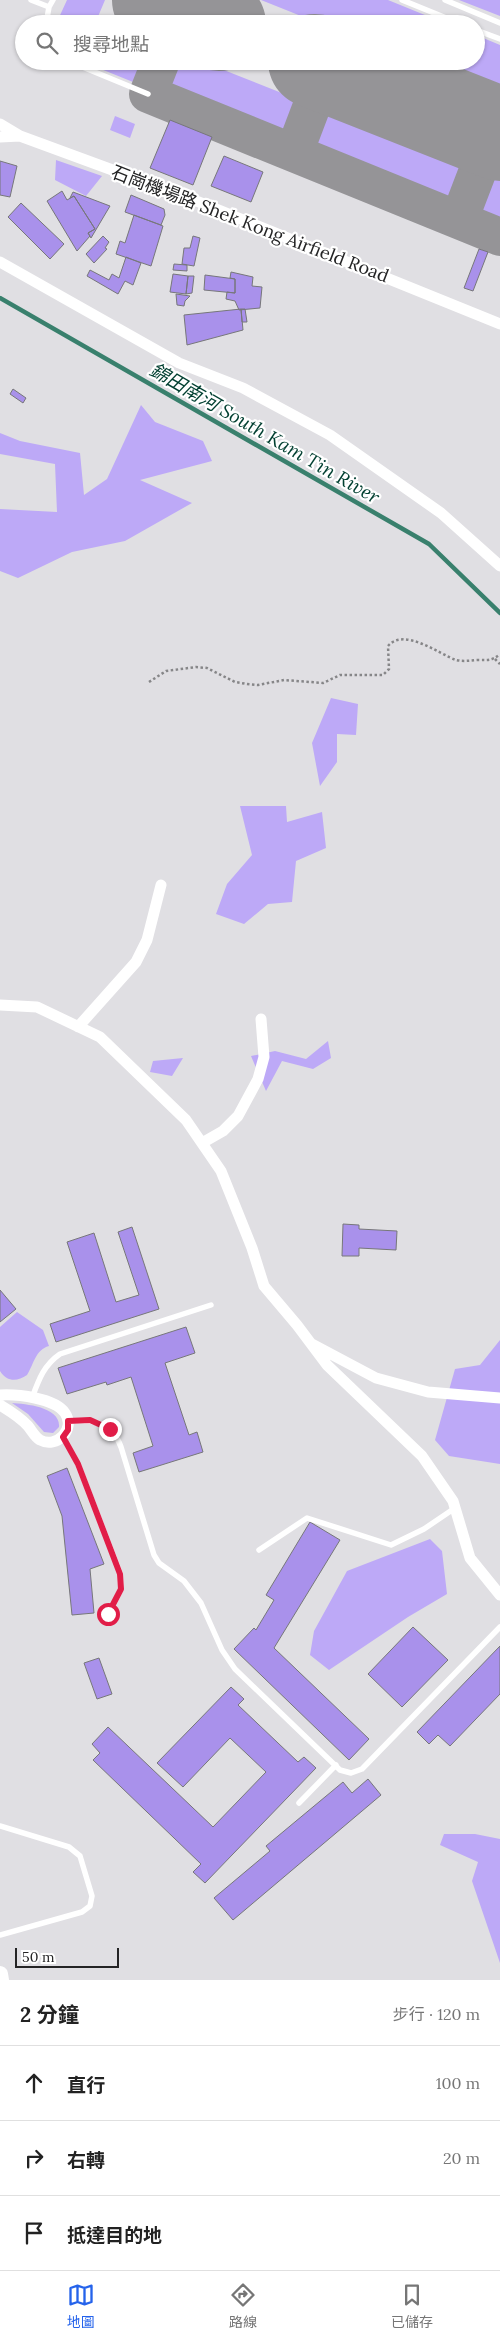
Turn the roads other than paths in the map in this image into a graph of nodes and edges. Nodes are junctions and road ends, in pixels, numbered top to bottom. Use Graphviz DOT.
graph roads {
  1 [pos="31,0"];
  2 [pos="53,0"];
  3 [pos="402,0"];
  4 [pos="445,0"];
  5 [pos="49,7"];
  6 [pos="48,15"];
  7 [pos="439,15"];
  8 [pos="482,15"];
  9 [pos="485,16"];
  10 [pos="500,22"];
  11 [pos="485,33"];
  12 [pos="500,39"];
  13 [pos="90,70"];
  14 [pos="148,94"];
  15 [pos="0,124"];
  16 [pos="20,136"];
  17 [pos="0,137"];
  18 [pos="0,262"];
  19 [pos="500,324"];
  20 [pos="500,566"];
  21 [pos="160,885"];
  22 [pos="0,1005"];
  23 [pos="261,1020"];
  24 [pos="78,1027"];
  25 [pos="202,1143"];
  26 [pos="211,1305"];
  27 [pos="311,1343"];
  28 [pos="0,1394"];
  29 [pos="32,1398"];
  30 [pos="500,1398"];
  31 [pos="0,1405"];
  32 [pos="68,1421"];
  33 [pos="63,1437"];
  34 [pos="455,1508"];
  35 [pos="259,1550"];
  36 [pos="500,1595"];
  37 [pos="108,1614"];
  38 [pos="500,1627"];
  39 [pos="336,1765"];
  40 [pos="299,1803"];
  41 [pos="0,1826"];
  42 [pos="0,1935"];
  43 [pos="0,1974"];
  44 [pos="1,1980"];
  1 -- 5 [label="lane"];
  2 -- 5 [label="lane"];
  3 -- 7 [label="lane"];
  4 -- 8 [label="lane"];
  5 -- 6 [label="lane"];
  9 -- 10 [label="lane"];
  11 -- 12 [label="lane"];
  13 -- 14 [label="lane"];
  15 -- 16 [label="street, 石崗機場路 Shek Kong Airfield Road"];
  16 -- 17 [label="street"];
  16 -- 19 [label="street, 石崗機場路 Shek Kong Airfield Road"];
  18 -- 20 [label="street"];
  21 -- 24 [label="street"];
  22 -- 24 [label="street"];
  23 -- 25 [label="street"];
  24 -- 25 [label="street"];
  25 -- 27 [label="street"];
  26 -- 29 [label="lane"];
  27 -- 30 [label="street"];
  27 -- 34 [label="street"];
  28 -- 29 [label="street"];
  29 -- 32 [label="street"];
  31 -- 33 [label="street"];
  32 -- 33 [label="street"];
  32 -- 39 [label="lane"];
  33 -- 37 [label="lane"];
  34 -- 35 [label="lane"];
  34 -- 36 [label="street"];
  38 -- 39 [label="lane"];
  39 -- 40 [label="lane"];
  41 -- 42 [label="lane"];
  43 -- 44 [label="main road"];
}
